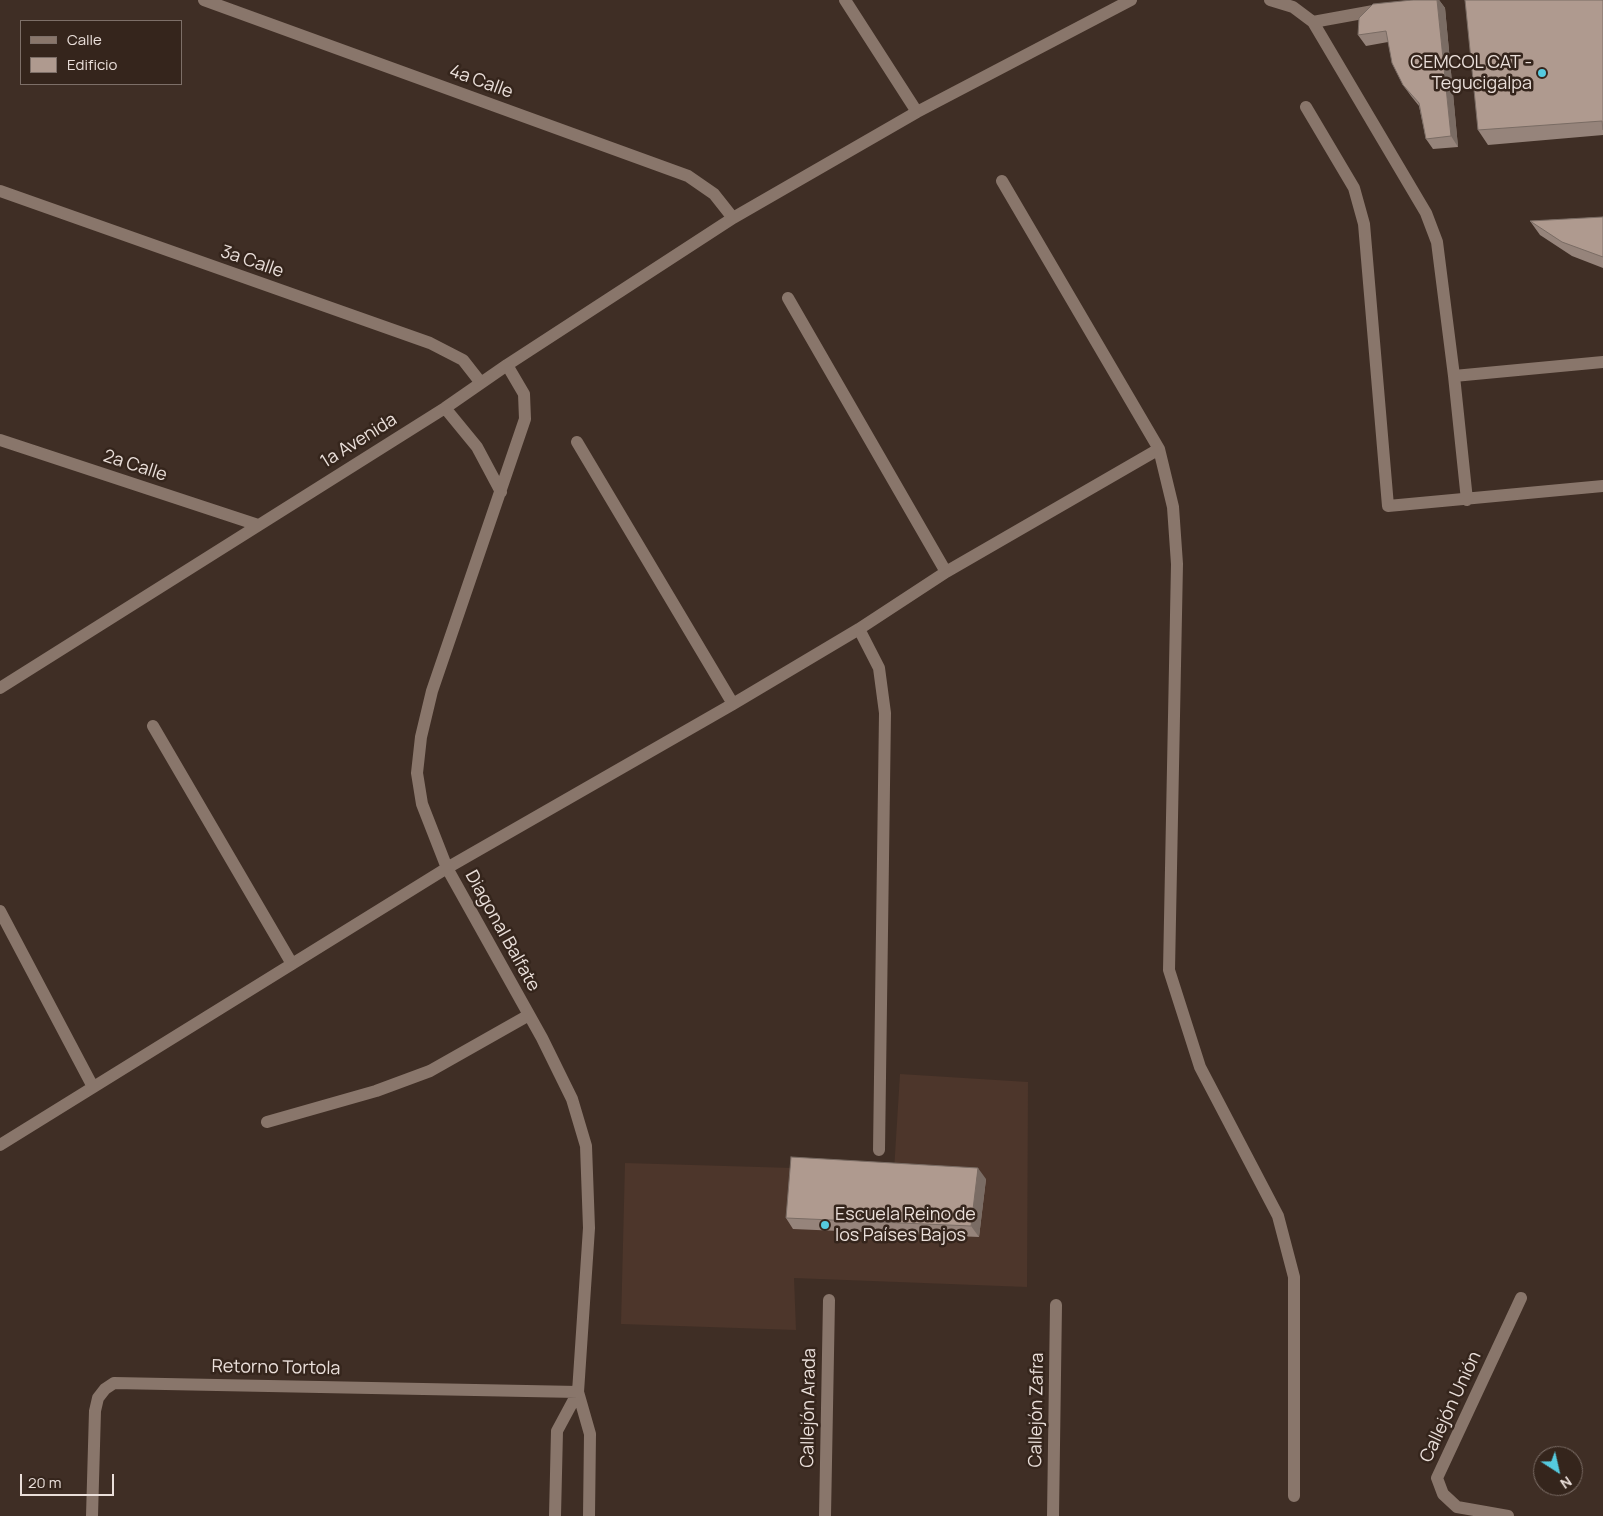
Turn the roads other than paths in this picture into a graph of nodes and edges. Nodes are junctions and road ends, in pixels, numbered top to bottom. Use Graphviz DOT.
graph roads {
  1 [pos="204,0"];
  2 [pos="845,0"];
  3 [pos="1131,0"];
  4 [pos="1270,0"];
  5 [pos="1115,3"];
  6 [pos="1389,9"];
  7 [pos="1313,22"];
  8 [pos="1306,107"];
  9 [pos="917,112"];
  10 [pos="1002,181"];
  11 [pos="0,191"];
  12 [pos="733,218"];
  13 [pos="788,298"];
  14 [pos="1603,362"];
  15 [pos="507,365"];
  16 [pos="1454,376"];
  17 [pos="481,384"];
  18 [pos="445,408"];
  19 [pos="0,440"];
  20 [pos="577,442"];
  21 [pos="1159,449"];
  22 [pos="1603,486"];
  23 [pos="501,492"];
  24 [pos="1467,500"];
  25 [pos="258,525"];
  26 [pos="946,572"];
  27 [pos="859,628"];
  28 [pos="0,688"];
  29 [pos="733,704"];
  30 [pos="153,726"];
  31 [pos="447,868"];
  32 [pos="0,911"];
  33 [pos="292,964"];
  34 [pos="529,1015"];
  35 [pos="92,1087"];
  36 [pos="267,1122"];
  37 [pos="0,1145"];
  38 [pos="879,1150"];
  39 [pos="1521,1298"];
  40 [pos="829,1300"];
  41 [pos="1056,1305"];
  42 [pos="578,1392"];
  43 [pos="1294,1496"];
  44 [pos="92,1516"];
  45 [pos="555,1516"];
  46 [pos="589,1516"];
  47 [pos="825,1516"];
  48 [pos="1052,1516"];
  49 [pos="1508,1516"];
  1 -- 12 [label="street, 4a Calle"];
  2 -- 9 [label="street"];
  3 -- 5 [label="street, 1a Avenida"];
  4 -- 7 [label="street"];
  5 -- 9 [label="street, 1a Avenida"];
  6 -- 7 [label="street"];
  7 -- 16 [label="street"];
  8 -- 24 [label="street"];
  9 -- 12 [label="street, 1a Avenida"];
  10 -- 21 [label="street"];
  11 -- 17 [label="street, 3a Calle"];
  12 -- 15 [label="street, 1a Avenida"];
  13 -- 26 [label="street"];
  14 -- 16 [label="street"];
  15 -- 17 [label="street, 1a Avenida"];
  15 -- 23 [label="street, Diagonal Balfate"];
  16 -- 24 [label="street"];
  17 -- 18 [label="street, 1a Avenida"];
  18 -- 23 [label="street"];
  18 -- 25 [label="street, 1a Avenida"];
  19 -- 25 [label="street, 2a Calle"];
  20 -- 29 [label="street"];
  21 -- 26 [label="street"];
  21 -- 43 [label="street"];
  22 -- 24 [label="street"];
  23 -- 31 [label="street, Diagonal Balfate"];
  25 -- 28 [label="street, 1a Avenida"];
  26 -- 27 [label="street"];
  27 -- 29 [label="street"];
  27 -- 38 [label="street"];
  29 -- 31 [label="street"];
  30 -- 33 [label="street"];
  31 -- 33 [label="street"];
  31 -- 34 [label="street, Diagonal Balfate"];
  32 -- 35 [label="street"];
  33 -- 35 [label="street"];
  34 -- 36 [label="street"];
  34 -- 42 [label="street, Diagonal Balfate"];
  35 -- 37 [label="street"];
  39 -- 49 [label="street, Callejón Unión"];
  40 -- 47 [label="street, Callejón Arada"];
  41 -- 48 [label="street, Callejón Zafra"];
  42 -- 44 [label="street, Retorno Tortola"];
  42 -- 45 [label="street, Diagonal Balfate"];
  42 -- 46 [label="street, Diagonal Balfate"];
}
